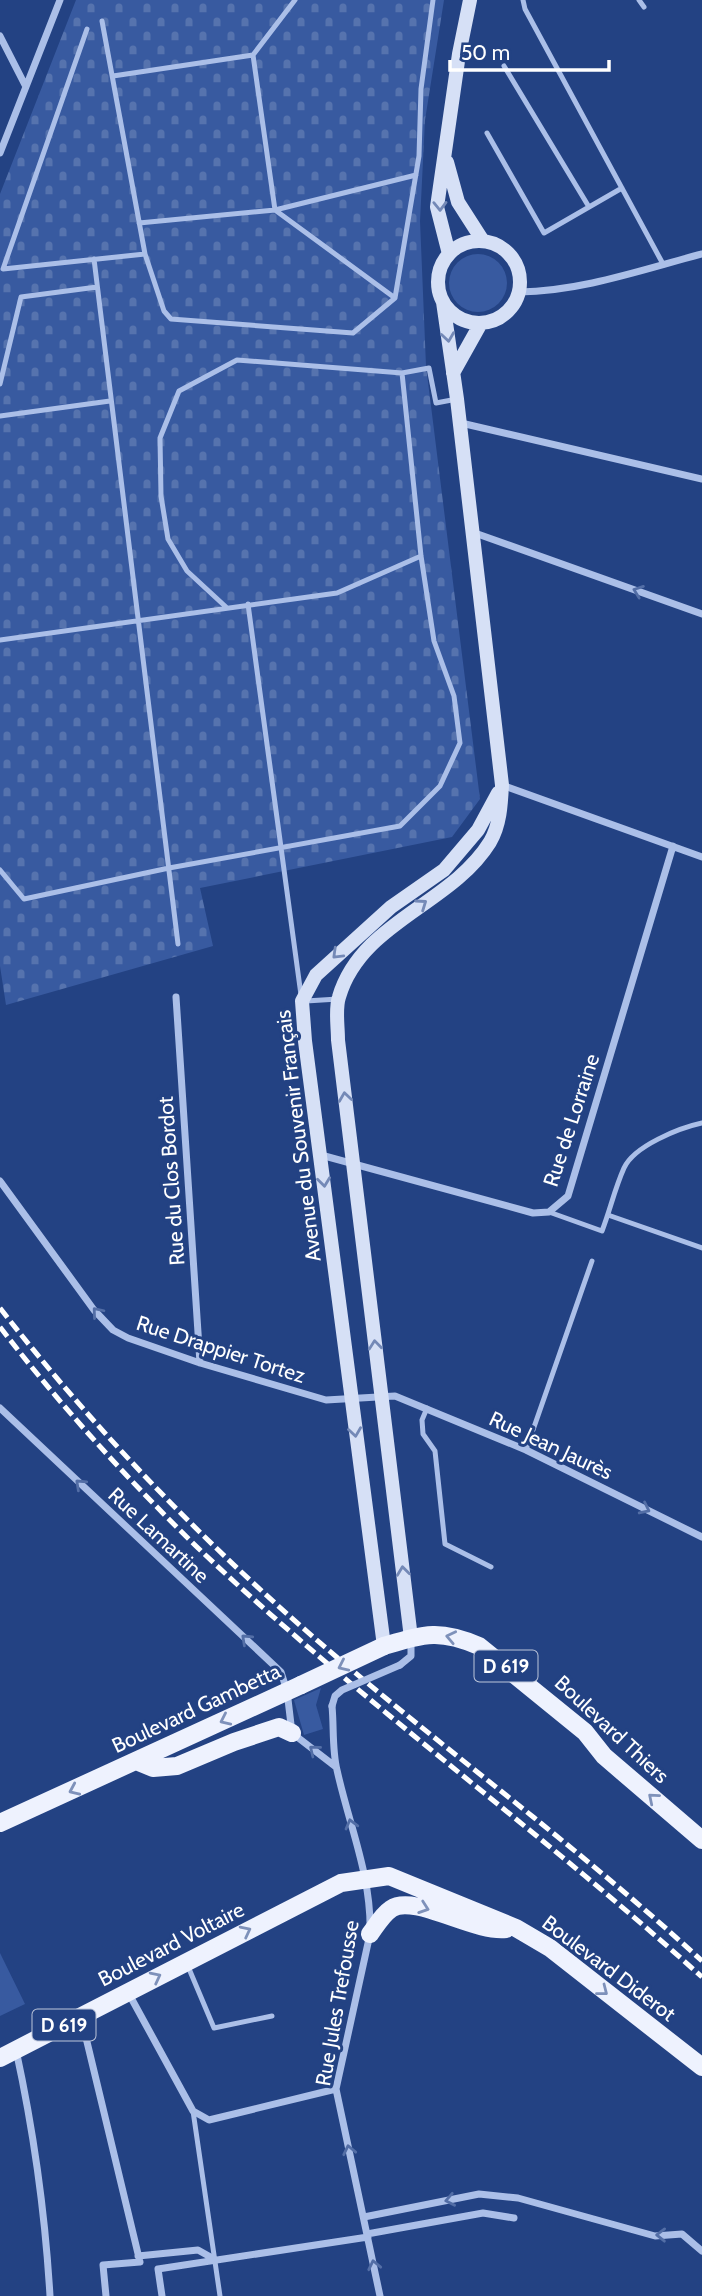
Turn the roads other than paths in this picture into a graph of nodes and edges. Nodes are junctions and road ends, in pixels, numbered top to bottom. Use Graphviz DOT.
graph roads {
  1 [pos="60,0"];
  2 [pos="295,0"];
  3 [pos="433,0"];
  4 [pos="470,0"];
  5 [pos="523,0"];
  6 [pos="639,0"];
  7 [pos="644,7"];
  8 [pos="102,21"];
  9 [pos="87,29"];
  10 [pos="0,36"];
  11 [pos="253,55"];
  12 [pos="504,66"];
  13 [pos="113,76"];
  14 [pos="25,85"];
  15 [pos="487,133"];
  16 [pos="0,153"];
  17 [pos="446,157"];
  18 [pos="416,175"];
  19 [pos="622,188"];
  20 [pos="589,207"];
  21 [pos="275,210"];
  22 [pos="139,223"];
  23 [pos="483,241"];
  24 [pos="145,254"];
  25 [pos="449,254"];
  26 [pos="702,254"];
  27 [pos="94,259"];
  28 [pos="663,264"];
  29 [pos="97,287"];
  30 [pos="519,292"];
  31 [pos="395,298"];
  32 [pos="443,302"];
  33 [pos="481,323"];
  34 [pos="402,373"];
  35 [pos="453,373"];
  36 [pos="0,384"];
  37 [pos="457,399"];
  38 [pos="110,401"];
  39 [pos="0,416"];
  40 [pos="460,423"];
  41 [pos="702,479"];
  42 [pos="472,532"];
  43 [pos="421,556"];
  44 [pos="248,604"];
  45 [pos="226,607"];
  46 [pos="702,614"];
  47 [pos="139,621"];
  48 [pos="0,640"];
  49 [pos="502,785"];
  50 [pos="673,846"];
  51 [pos="282,848"];
  52 [pos="702,857"];
  53 [pos="169,868"];
  54 [pos="0,870"];
  55 [pos="178,943"];
  56 [pos="176,998"];
  57 [pos="338,999"];
  58 [pos="302,1001"];
  59 [pos="702,1123"];
  60 [pos="321,1155"];
  61 [pos="354,1164"];
  62 [pos="0,1181"];
  63 [pos="549,1212"];
  64 [pos="608,1215"];
  65 [pos="702,1248"];
  66 [pos="592,1261"];
  67 [pos="200,1363"];
  68 [pos="381,1397"];
  69 [pos="351,1399"];
  70 [pos="0,1408"];
  71 [pos="427,1408"];
  72 [pos="526,1450"];
  73 [pos="702,1537"];
  74 [pos="491,1567"];
  75 [pos="411,1638"];
  76 [pos="384,1646"];
  77 [pos="294,1688"];
  78 [pos="292,1733"];
  79 [pos="136,1761"];
  80 [pos="336,1768"];
  81 [pos="0,1823"];
  82 [pos="702,1840"];
  83 [pos="366,1880"];
  84 [pos="516,1928"];
  85 [pos="370,1934"];
  86 [pos="185,1962"];
  87 [pos="127,1992"];
  88 [pos="81,2016"];
  89 [pos="272,2016"];
  90 [pos="8,2054"];
  91 [pos="702,2067"];
  92 [pos="336,2089"];
  93 [pos="193,2111"];
  94 [pos="364,2217"];
  95 [pos="514,2218"];
  96 [pos="368,2235"];
  97 [pos="702,2251"];
  98 [pos="138,2256"];
  99 [pos="215,2259"];
  100 [pos="50,2296"];
  101 [pos="106,2296"];
  102 [pos="162,2296"];
  103 [pos="220,2296"];
  104 [pos="380,2296"];
  1 -- 14 [label="street"];
  2 -- 11 [label="lane"];
  3 -- 18 [label="lane"];
  4 -- 17 [label="street"];
  5 -- 19 [label="lane"];
  6 -- 7 [label="lane"];
  8 -- 13 [label="lane"];
  9 -- 27 [label="lane"];
  10 -- 14 [label="street"];
  11 -- 13 [label="lane"];
  11 -- 21 [label="lane"];
  12 -- 20 [label="lane"];
  13 -- 22 [label="lane"];
  14 -- 16 [label="street"];
  15 -- 20 [label="lane"];
  17 -- 23 [label="street"];
  17 -- 25 [label="street, one-way"];
  18 -- 21 [label="lane"];
  18 -- 31 [label="lane"];
  19 -- 20 [label="lane"];
  19 -- 28 [label="lane"];
  21 -- 22 [label="lane"];
  21 -- 31 [label="lane"];
  22 -- 24 [label="lane"];
  23 -- 25 [label="street"];
  23 -- 30 [label="street"];
  24 -- 27 [label="lane"];
  24 -- 31 [label="lane"];
  25 -- 32 [label="street"];
  26 -- 28 [label="street"];
  27 -- 29 [label="lane"];
  28 -- 30 [label="street"];
  29 -- 36 [label="lane"];
  29 -- 38 [label="lane"];
  30 -- 33 [label="street"];
  32 -- 33 [label="street"];
  32 -- 35 [label="street, one-way"];
  33 -- 35 [label="street"];
  34 -- 37 [label="lane"];
  34 -- 43 [label="lane"];
  34 -- 45 [label="lane"];
  35 -- 37 [label="street"];
  37 -- 40 [label="street"];
  38 -- 39 [label="lane"];
  38 -- 47 [label="lane"];
  40 -- 41 [label="street"];
  40 -- 42 [label="street"];
  46 -- 42 [label="street, one-way"];
  42 -- 49 [label="street"];
  43 -- 44 [label="lane"];
  43 -- 51 [label="lane"];
  44 -- 45 [label="lane"];
  44 -- 51 [label="lane"];
  45 -- 47 [label="lane"];
  47 -- 48 [label="lane"];
  47 -- 53 [label="lane"];
  49 -- 50 [label="street"];
  57 -- 49 [label="street, one-way"];
  49 -- 58 [label="street, Avenue du Souvenir Français, one-way"];
  50 -- 52 [label="street"];
  50 -- 63 [label="street, Rue de Lorraine"];
  51 -- 53 [label="lane"];
  51 -- 58 [label="lane"];
  53 -- 54 [label="lane"];
  53 -- 55 [label="lane"];
  56 -- 67 [label="street, Rue du Clos Bordot"];
  57 -- 58 [label="lane"];
  61 -- 57 [label="street, one-way"];
  58 -- 60 [label="street, Avenue du Souvenir Français"];
  59 -- 64 [label="lane"];
  60 -- 61 [label="street, Rue de Lorraine"];
  60 -- 69 [label="street, Avenue du Souvenir Français, one-way"];
  61 -- 63 [label="street, Rue de Lorraine"];
  68 -- 61 [label="street, one-way"];
  67 -- 62 [label="street, Rue Drappier Tortez, one-way"];
  63 -- 64 [label="lane"];
  64 -- 65 [label="lane"];
  66 -- 72 [label="lane"];
  67 -- 69 [label="street, Rue Drappier Tortez"];
  68 -- 69 [label="street, Rue Drappier Tortez"];
  68 -- 71 [label="street, Rue Jean Jaurès"];
  75 -- 68 [label="street, one-way"];
  69 -- 76 [label="street, Avenue du Souvenir Français, one-way"];
  77 -- 70 [label="street, Rue Lamartine, one-way"];
  71 -- 72 [label="street, Rue Jean Jaurès"];
  71 -- 74 [label="lane"];
  72 -- 73 [label="street, Rue Jean Jaurès, one-way"];
  75 -- 76 [label="main road, Boulevard Gambetta / D 619"];
  75 -- 80 [label="street, Rue Jules Trefousse, bridge"];
  82 -- 75 [label="main road, Boulevard Thiers / D 619, one-way"];
  76 -- 77 [label="main road, Boulevard Gambetta / D 619, one-way, bridge"];
  77 -- 78 [label="street"];
  77 -- 79 [label="main road, Boulevard Gambetta / D 619, one-way"];
  78 -- 79 [label="main road"];
  80 -- 78 [label="street, one-way"];
  79 -- 81 [label="main road, Boulevard Gambetta / D 619, one-way"];
  83 -- 80 [label="street, Rue Jules Trefousse, one-way"];
  83 -- 84 [label="main road, Boulevard Diderot / D 619"];
  83 -- 85 [label="street, Rue Jules Trefousse"];
  86 -- 83 [label="main road, Boulevard Voltaire / D 619, one-way"];
  85 -- 84 [label="main road, one-way"];
  84 -- 91 [label="main road, Boulevard Diderot / D 619, one-way"];
  85 -- 92 [label="street, Rue Jules Trefousse"];
  87 -- 86 [label="main road, Boulevard Voltaire / D 619, one-way"];
  86 -- 89 [label="lane"];
  87 -- 88 [label="main road, Boulevard Voltaire / D 619"];
  87 -- 93 [label="street"];
  88 -- 90 [label="main road, Boulevard Voltaire / D 619"];
  88 -- 98 [label="street"];
  90 -- 100 [label="street"];
  92 -- 93 [label="street"];
  94 -- 92 [label="street, Rue Jules Trefousse, one-way"];
  93 -- 99 [label="lane"];
  94 -- 96 [label="street, Rue Jules Trefousse"];
  97 -- 94 [label="street, one-way"];
  95 -- 96 [label="street"];
  96 -- 99 [label="street"];
  104 -- 96 [label="street, Rue Jules Trefousse, one-way"];
  98 -- 99 [label="street"];
  98 -- 101 [label="street"];
  99 -- 102 [label="street"];
  99 -- 103 [label="lane"];
}
